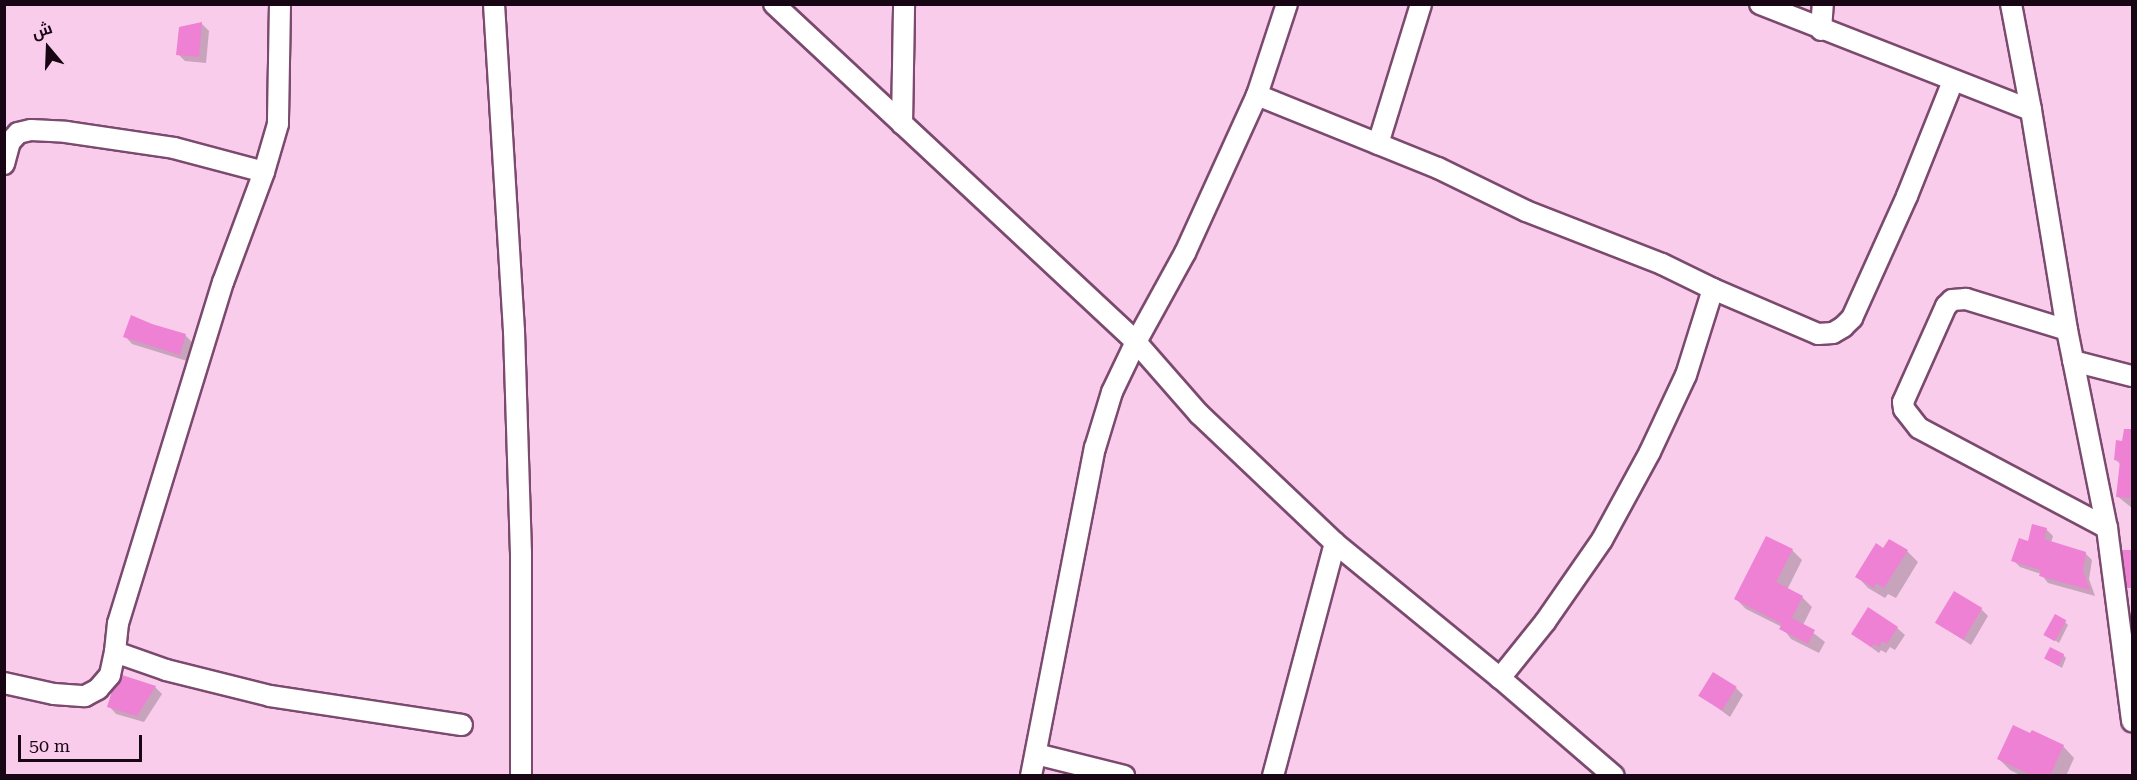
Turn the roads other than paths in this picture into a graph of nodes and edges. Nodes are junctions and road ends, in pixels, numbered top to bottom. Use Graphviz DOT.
graph roads {
  1 [pos="280,4"];
  2 [pos="494,4"];
  3 [pos="774,4"];
  4 [pos="904,4"];
  5 [pos="1287,4"];
  6 [pos="1421,4"];
  7 [pos="1760,4"];
  8 [pos="1823,4"];
  9 [pos="2011,4"];
  10 [pos="1821,30"];
  11 [pos="1953,81"];
  12 [pos="1257,94"];
  13 [pos="2031,110"];
  14 [pos="902,124"];
  15 [pos="1378,144"];
  16 [pos="4,164"];
  17 [pos="264,172"];
  18 [pos="1713,290"];
  19 [pos="2067,330"];
  20 [pos="1136,342"];
  21 [pos="2073,362"];
  22 [pos="2133,376"];
  23 [pos="2107,528"];
  24 [pos="1335,543"];
  25 [pos="116,652"];
  26 [pos="2130,676"];
  27 [pos="1500,678"];
  28 [pos="4,683"];
  29 [pos="2133,721"];
  30 [pos="462,725"];
  31 [pos="1036,754"];
  32 [pos="520,776"];
  33 [pos="1031,776"];
  34 [pos="1124,776"];
  35 [pos="1273,776"];
  36 [pos="1614,776"];
  1 -- 17 [label="street"];
  2 -- 32 [label="street"];
  3 -- 14 [label="street"];
  4 -- 14 [label="street"];
  5 -- 12 [label="street"];
  6 -- 15 [label="street"];
  7 -- 10 [label="street"];
  8 -- 10 [label="street"];
  9 -- 13 [label="street"];
  10 -- 11 [label="street"];
  11 -- 13 [label="street"];
  11 -- 18 [label="street"];
  12 -- 15 [label="street"];
  12 -- 20 [label="street"];
  13 -- 19 [label="street"];
  14 -- 20 [label="street"];
  15 -- 18 [label="street"];
  16 -- 17 [label="street"];
  17 -- 25 [label="street"];
  18 -- 27 [label="street"];
  19 -- 21 [label="street"];
  19 -- 23 [label="street"];
  20 -- 24 [label="street"];
  20 -- 31 [label="street"];
  21 -- 22 [label="street"];
  21 -- 23 [label="street"];
  23 -- 26 [label="street"];
  24 -- 27 [label="street"];
  24 -- 35 [label="street"];
  25 -- 28 [label="street"];
  25 -- 30 [label="street"];
  26 -- 29 [label="street"];
  27 -- 36 [label="street"];
  31 -- 33 [label="street"];
  31 -- 34 [label="street"];
}
